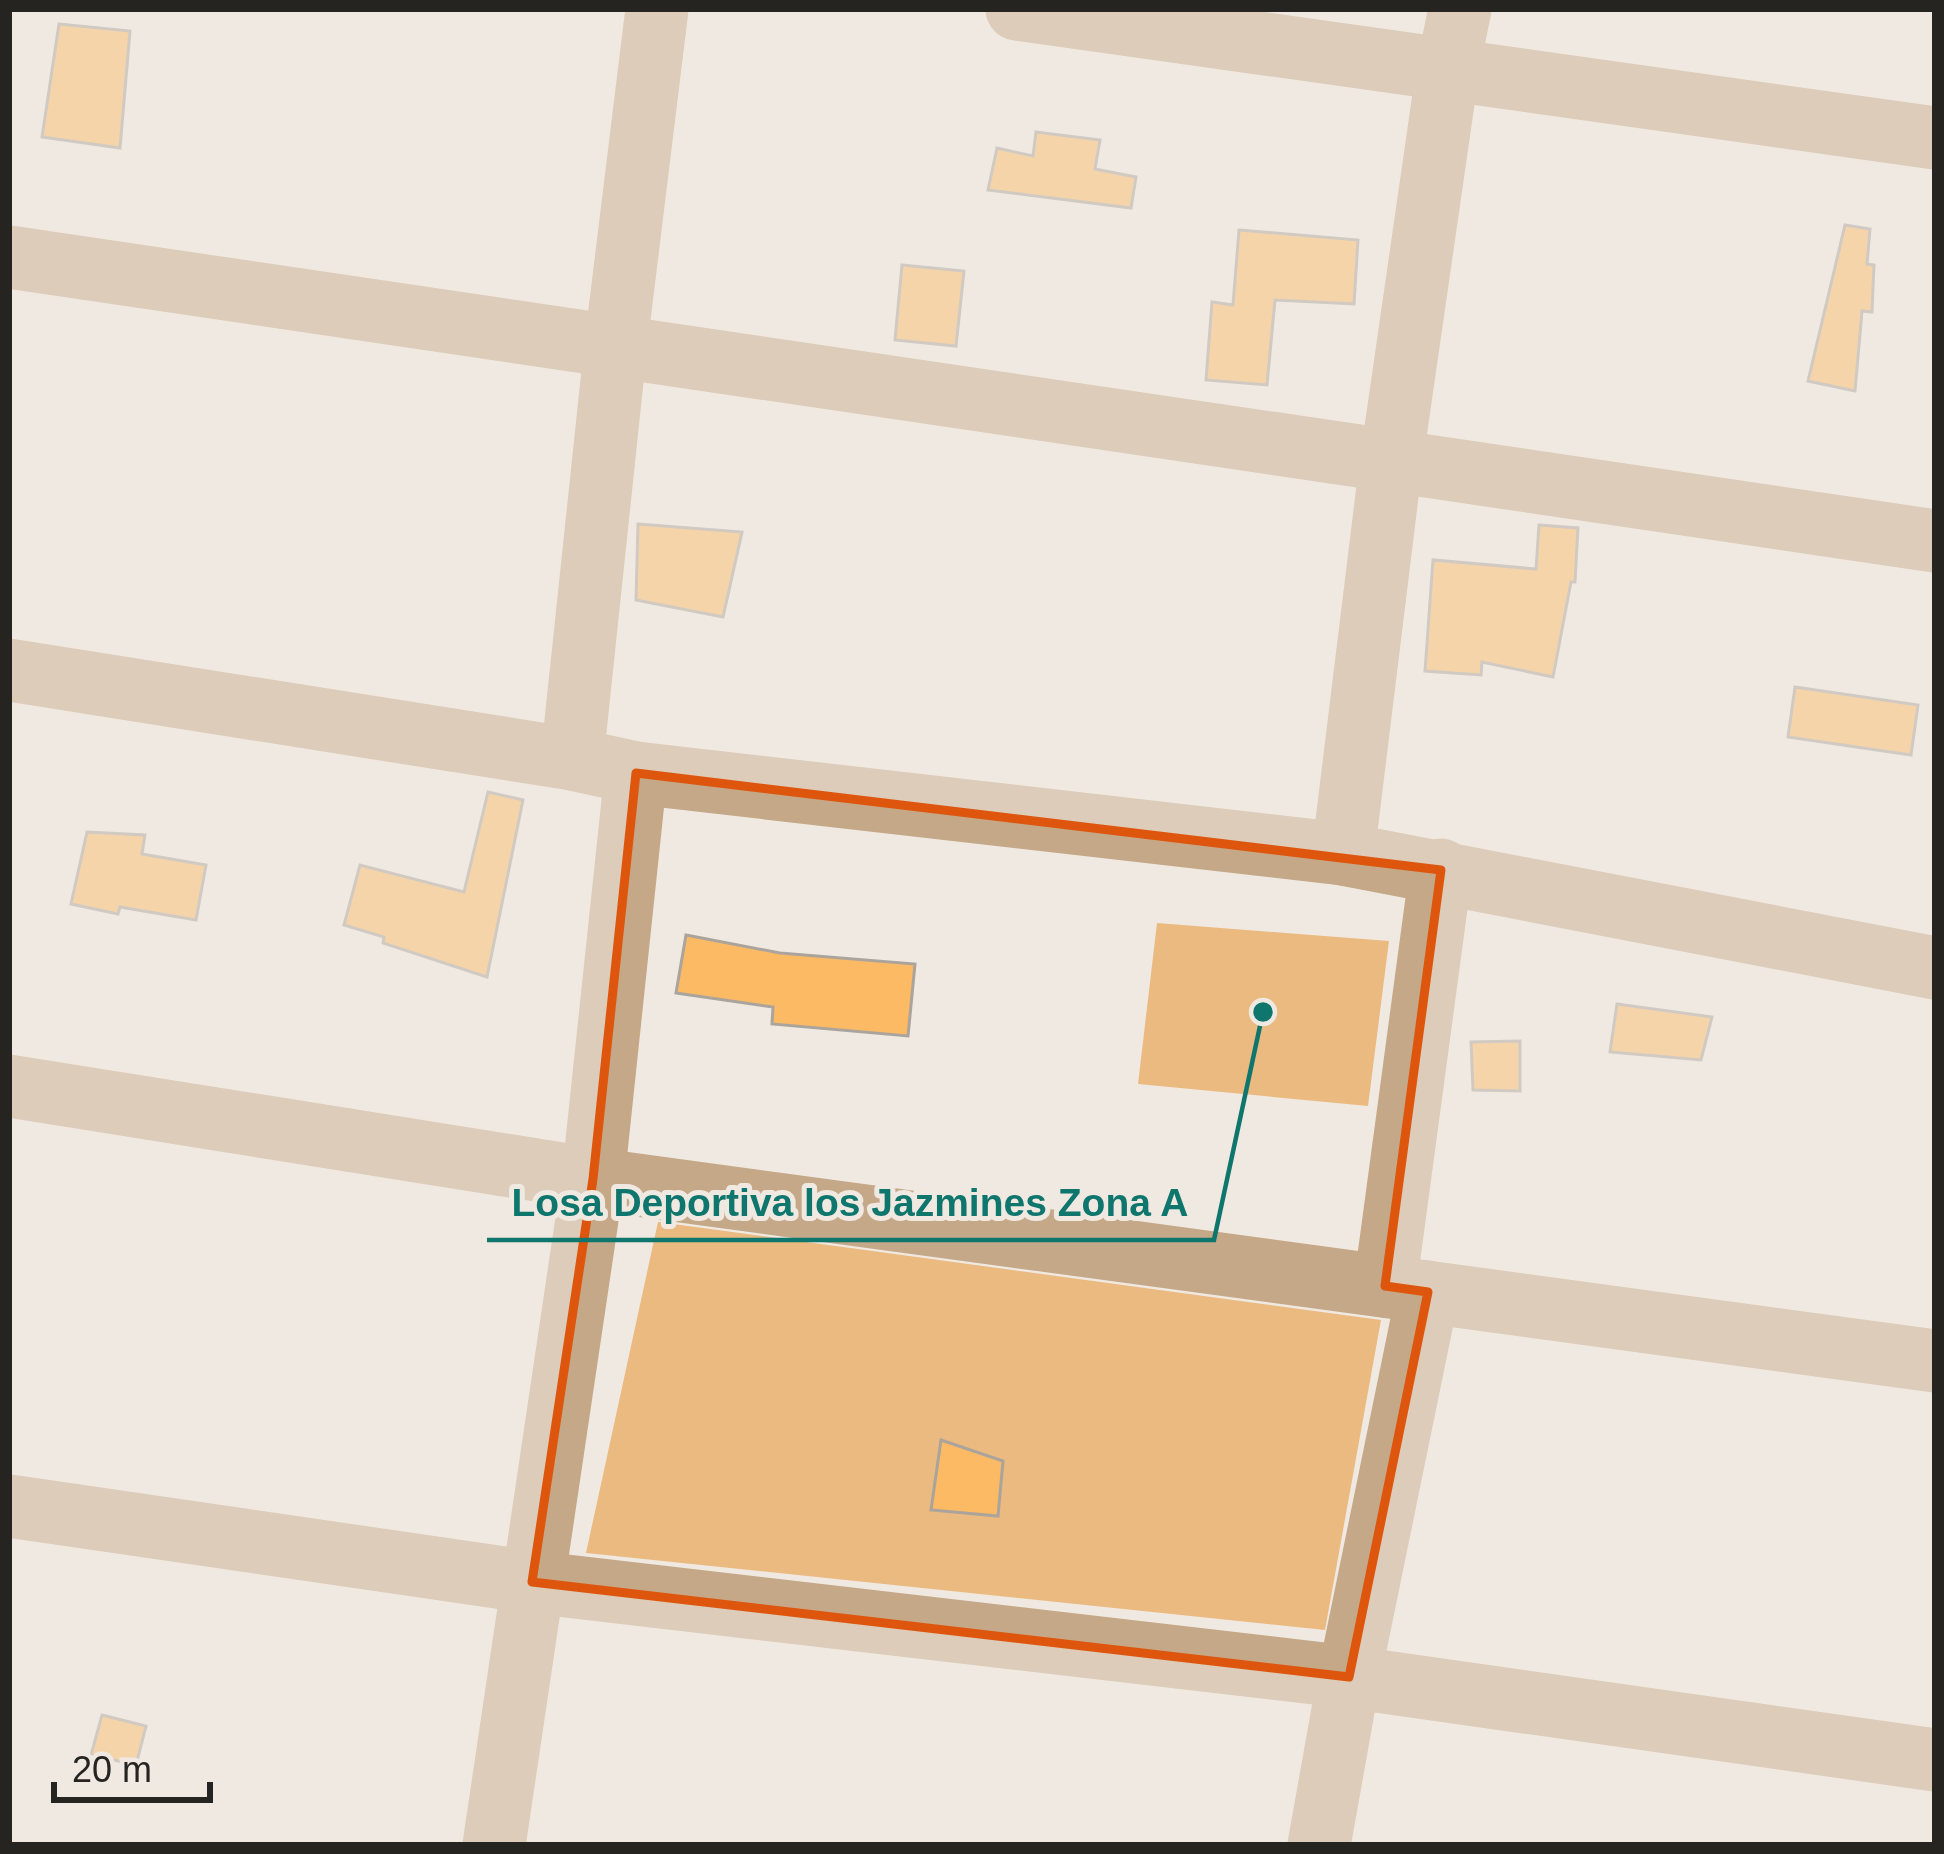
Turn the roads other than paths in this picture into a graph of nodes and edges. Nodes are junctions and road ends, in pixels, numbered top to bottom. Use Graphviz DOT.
graph roads {
  1 [pos="657,9"];
  2 [pos="1017,9"];
  3 [pos="1454,38"];
  4 [pos="1935,138"];
  5 [pos="9,257"];
  6 [pos="616,343"];
  7 [pos="1391,463"];
  8 [pos="1935,541"];
  9 [pos="9,670"];
  10 [pos="572,759"];
  11 [pos="636,773"];
  12 [pos="1343,854"];
  13 [pos="1441,870"];
  14 [pos="1935,968"];
  15 [pos="9,1086"];
  16 [pos="593,1180"];
  17 [pos="1406,1289"];
  18 [pos="1935,1361"];
  19 [pos="9,1506"];
  20 [pos="532,1582"];
  21 [pos="1349,1677"];
  22 [pos="1935,1760"];
  23 [pos="494,1845"];
  24 [pos="1319,1845"];
  1 -- 6 [label="street"];
  2 -- 3 [label="street"];
  3 -- 4 [label="street"];
  3 -- 7 [label="street"];
  5 -- 6 [label="street"];
  6 -- 7 [label="street"];
  6 -- 10 [label="street"];
  7 -- 8 [label="street"];
  7 -- 12 [label="street"];
  9 -- 10 [label="street"];
  10 -- 11 [label="street"];
  11 -- 12 [label="street"];
  11 -- 16 [label="street"];
  12 -- 13 [label="street"];
  13 -- 14 [label="street"];
  13 -- 17 [label="street"];
  15 -- 16 [label="street"];
  16 -- 17 [label="street"];
  16 -- 20 [label="street"];
  17 -- 18 [label="street"];
  17 -- 21 [label="street"];
  19 -- 20 [label="street"];
  20 -- 21 [label="street"];
  20 -- 23 [label="street"];
  21 -- 22 [label="street"];
  21 -- 24 [label="street"];
}
